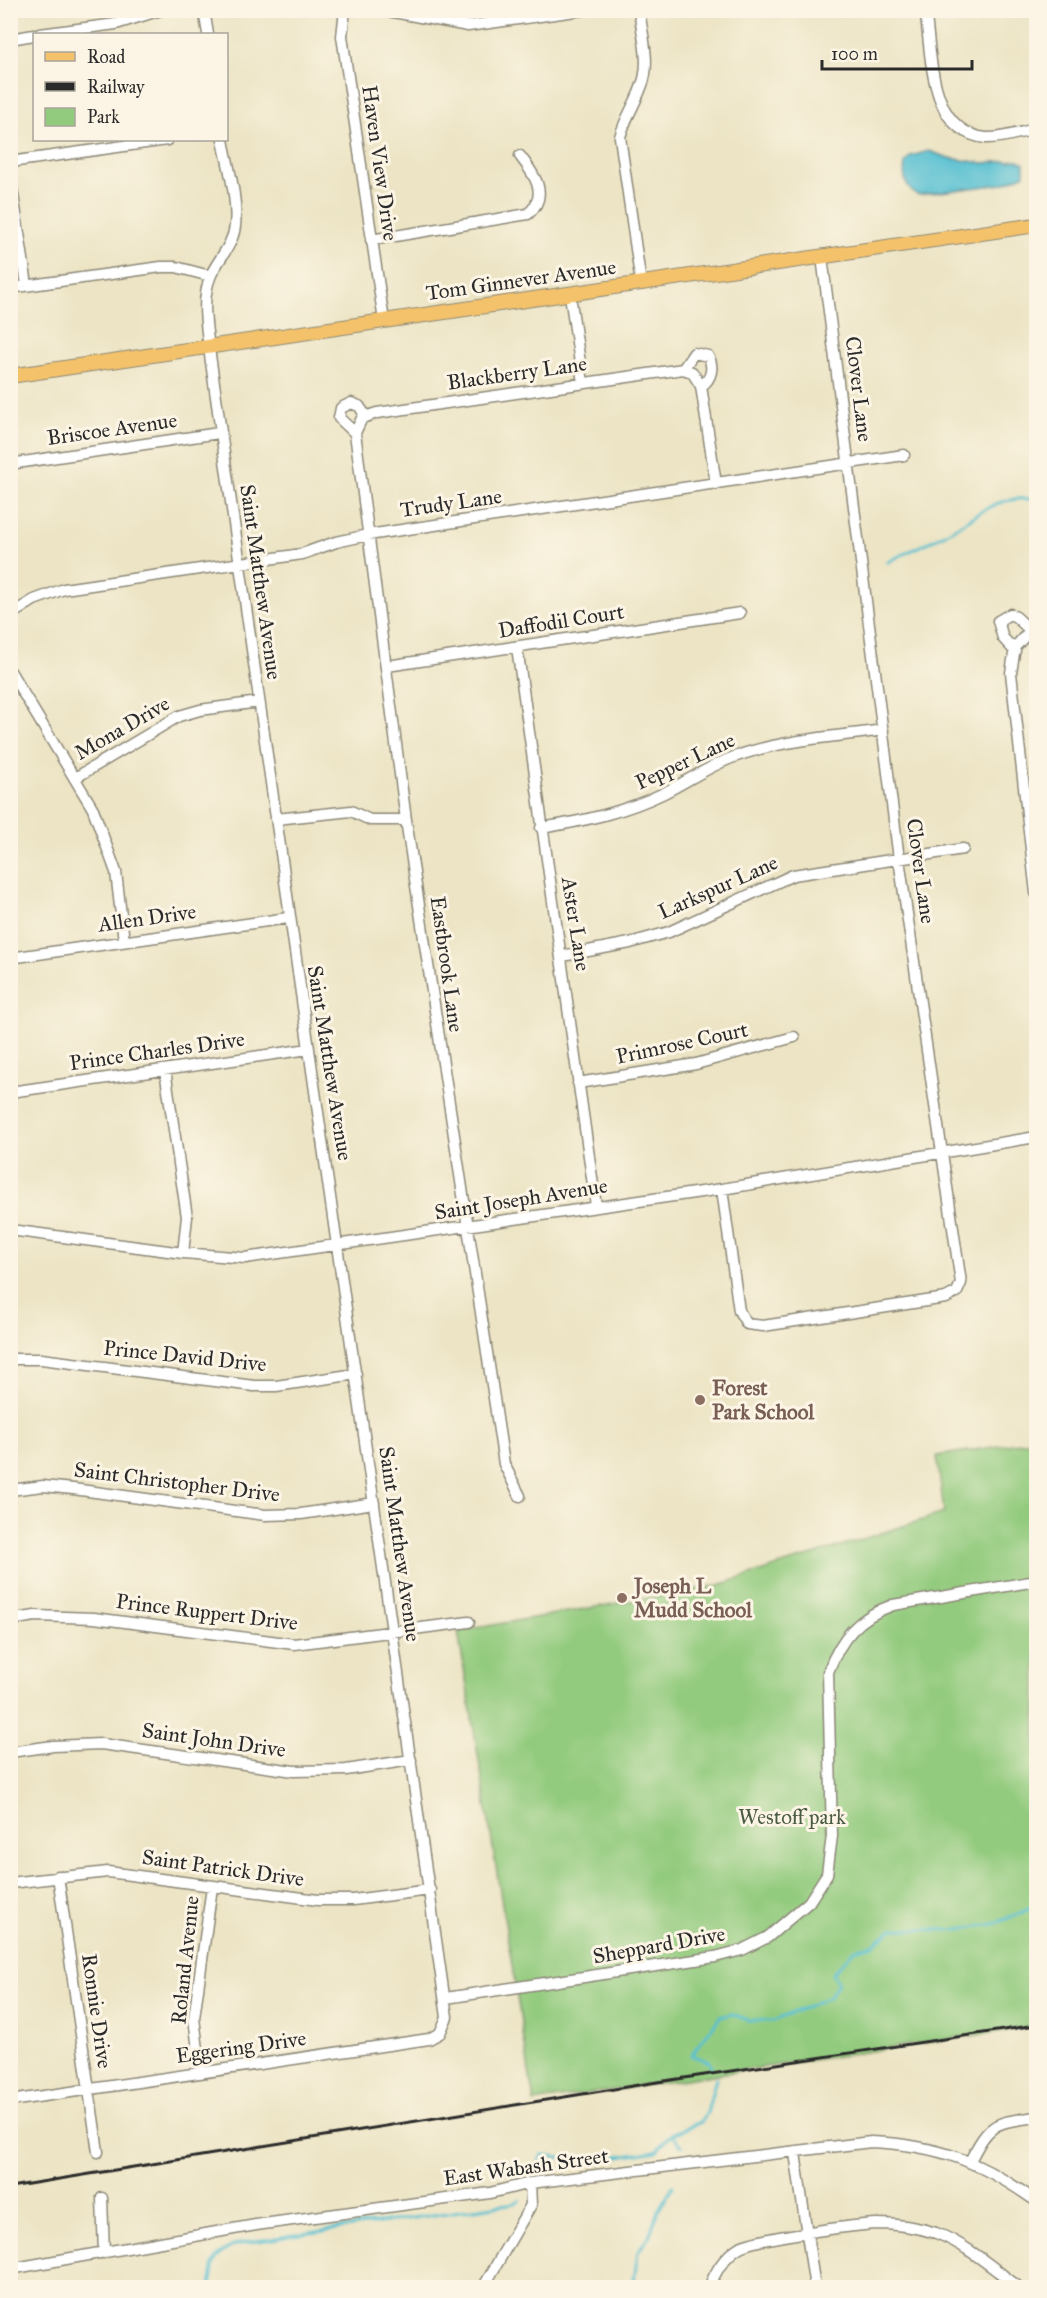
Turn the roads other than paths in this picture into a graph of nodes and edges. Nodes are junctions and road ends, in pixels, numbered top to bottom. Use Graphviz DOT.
graph roads {
  1 [pos="161,10"];
  2 [pos="204,10"];
  3 [pos="345,10"];
  4 [pos="383,10"];
  5 [pos="583,10"];
  6 [pos="639,10"];
  7 [pos="925,10"];
  8 [pos="48,33"];
  9 [pos="208,33"];
  10 [pos="33,35"];
  11 [pos="10,39"];
  12 [pos="1036,129"];
  13 [pos="160,141"];
  14 [pos="223,141"];
  15 [pos="520,156"];
  16 [pos="10,162"];
  17 [pos="10,175"];
  18 [pos="1036,225"];
  19 [pos="371,240"];
  20 [pos="822,257"];
  21 [pos="210,276"];
  22 [pos="640,284"];
  23 [pos="27,285"];
  24 [pos="10,288"];
  25 [pos="570,295"];
  26 [pos="384,321"];
  27 [pos="209,348"];
  28 [pos="688,371"];
  29 [pos="10,376"];
  30 [pos="583,383"];
  31 [pos="701,386"];
  32 [pos="360,424"];
  33 [pos="219,433"];
  34 [pos="904,455"];
  35 [pos="849,463"];
  36 [pos="10,464"];
  37 [pos="716,484"];
  38 [pos="368,535"];
  39 [pos="238,564"];
  40 [pos="740,613"];
  41 [pos="10,615"];
  42 [pos="1033,627"];
  43 [pos="517,647"];
  44 [pos="1015,651"];
  45 [pos="387,666"];
  46 [pos="10,671"];
  47 [pos="259,702"];
  48 [pos="883,730"];
  49 [pos="75,778"];
  50 [pos="276,819"];
  51 [pos="406,820"];
  52 [pos="541,828"];
  53 [pos="963,849"];
  54 [pos="899,859"];
  55 [pos="1036,893"];
  56 [pos="288,918"];
  57 [pos="124,941"];
  58 [pos="562,956"];
  59 [pos="10,958"];
  60 [pos="794,1037"];
  61 [pos="309,1049"];
  62 [pos="165,1070"];
  63 [pos="578,1083"];
  64 [pos="11,1089"];
  65 [pos="1036,1137"];
  66 [pos="944,1153"];
  67 [pos="722,1189"];
  68 [pos="596,1206"];
  69 [pos="466,1227"];
  70 [pos="10,1230"];
  71 [pos="338,1246"];
  72 [pos="183,1253"];
  73 [pos="10,1359"];
  74 [pos="356,1374"];
  75 [pos="10,1490"];
  76 [pos="519,1496"];
  77 [pos="374,1503"];
  78 [pos="1036,1581"];
  79 [pos="10,1620"];
  80 [pos="469,1622"];
  81 [pos="393,1632"];
  82 [pos="10,1752"];
  83 [pos="411,1760"];
  84 [pos="58,1876"];
  85 [pos="10,1883"];
  86 [pos="212,1887"];
  87 [pos="430,1890"];
  88 [pos="446,1998"];
  89 [pos="201,2073"];
  90 [pos="89,2090"];
  91 [pos="10,2101"];
  92 [pos="1036,2117"];
  93 [pos="98,2152"];
  94 [pos="795,2152"];
  95 [pos="970,2161"];
  96 [pos="530,2183"];
  97 [pos="102,2198"];
  98 [pos="1036,2201"];
  99 [pos="807,2234"];
  100 [pos="104,2253"];
  101 [pos="10,2269"];
  102 [pos="483,2288"];
  103 [pos="709,2288"];
  104 [pos="815,2288"];
  105 [pos="1020,2288"];
  1 -- 8 [label="street"];
  2 -- 9 [label="street"];
  3 -- 19 [label="street, Haven View Drive"];
  4 -- 5 [label="street"];
  6 -- 22 [label="street"];
  7 -- 12 [label="street"];
  10 -- 11 [label="street"];
  13 -- 16 [label="street"];
  14 -- 21 [label="street, Saint Matthew Avenue"];
  15 -- 19 [label="street"];
  17 -- 23 [label="street"];
  18 -- 20 [label="main road, Tom Ginnever Avenue"];
  19 -- 26 [label="street, Haven View Drive"];
  20 -- 22 [label="main road, Tom Ginnever Avenue"];
  20 -- 35 [label="street, Clover Lane"];
  21 -- 23 [label="street"];
  21 -- 27 [label="street, Saint Matthew Avenue"];
  22 -- 25 [label="main road, Tom Ginnever Avenue"];
  23 -- 24 [label="street"];
  25 -- 26 [label="main road, Tom Ginnever Avenue"];
  25 -- 30 [label="street"];
  26 -- 27 [label="main road, Tom Ginnever Avenue"];
  27 -- 29 [label="main road, Tom Ginnever Avenue"];
  27 -- 33 [label="street, Saint Matthew Avenue"];
  28 -- 30 [label="street, Blackberry Lane"];
  28 -- 31 [label="street"];
  28 -- 31 [label="street, Blackberry Lane"];
  30 -- 32 [label="street, Blackberry Lane"];
  31 -- 37 [label="street"];
  32 -- 38 [label="street, Eastbrook Lane"];
  33 -- 36 [label="street, Briscoe Avenue"];
  33 -- 39 [label="street, Saint Matthew Avenue"];
  34 -- 35 [label="street, Trudy Lane"];
  35 -- 37 [label="street, Trudy Lane"];
  35 -- 48 [label="street, Clover Lane"];
  37 -- 38 [label="street, Trudy Lane"];
  38 -- 39 [label="street, Trudy Lane"];
  38 -- 45 [label="street, Eastbrook Lane"];
  39 -- 41 [label="street, Trudy Lane"];
  39 -- 47 [label="street, Saint Matthew Avenue"];
  40 -- 43 [label="street, Daffodil Court"];
  42 -- 44 [label="street"];
  42 -- 44 [label="street"];
  43 -- 45 [label="street, Daffodil Court"];
  43 -- 52 [label="street, Aster Lane"];
  44 -- 55 [label="street"];
  45 -- 51 [label="street, Eastbrook Lane"];
  46 -- 49 [label="street"];
  47 -- 49 [label="street, Mona Drive"];
  47 -- 50 [label="street, Saint Matthew Avenue"];
  48 -- 52 [label="street, Pepper Lane"];
  48 -- 54 [label="street, Clover Lane"];
  49 -- 57 [label="street"];
  50 -- 51 [label="street"];
  50 -- 56 [label="street, Saint Matthew Avenue"];
  51 -- 69 [label="street, Eastbrook Lane"];
  52 -- 58 [label="street, Aster Lane"];
  53 -- 54 [label="street, Larkspur Lane"];
  54 -- 58 [label="street, Larkspur Lane"];
  54 -- 66 [label="street, Clover Lane"];
  56 -- 57 [label="street, Allen Drive"];
  56 -- 61 [label="street, Saint Matthew Avenue"];
  57 -- 59 [label="street, Allen Drive"];
  58 -- 63 [label="street, Aster Lane"];
  60 -- 63 [label="street, Primrose Court"];
  61 -- 62 [label="street, Prince Charles Drive"];
  61 -- 71 [label="street, Saint Matthew Avenue"];
  62 -- 64 [label="street, Prince Charles Drive"];
  62 -- 72 [label="street"];
  63 -- 68 [label="street, Aster Lane"];
  65 -- 66 [label="street, Saint Joseph Avenue"];
  66 -- 67 [label="street, Saint Joseph Avenue"];
  66 -- 67 [label="street, Clover Lane"];
  67 -- 68 [label="street, Saint Joseph Avenue"];
  68 -- 69 [label="street, Saint Joseph Avenue"];
  69 -- 71 [label="street, Saint Joseph Avenue"];
  69 -- 76 [label="street, Eastbrook Lane"];
  70 -- 72 [label="street, Saint Joseph Avenue"];
  71 -- 72 [label="street, Saint Joseph Avenue"];
  71 -- 74 [label="street, Saint Matthew Avenue"];
  73 -- 74 [label="street, Prince David Drive"];
  74 -- 77 [label="street, Saint Matthew Avenue"];
  75 -- 77 [label="street, Saint Christopher Drive"];
  77 -- 81 [label="street, Saint Matthew Avenue"];
  78 -- 88 [label="street, Sheppard Drive"];
  79 -- 81 [label="street, Prince Ruppert Drive"];
  80 -- 81 [label="street, Prince Ruppert Drive"];
  81 -- 83 [label="street, Saint Matthew Avenue"];
  82 -- 83 [label="street, Saint John Drive"];
  83 -- 87 [label="street, Saint Matthew Avenue"];
  84 -- 85 [label="street, Saint Patrick Drive"];
  84 -- 86 [label="street, Saint Patrick Drive"];
  84 -- 90 [label="street, Ronnie Drive"];
  86 -- 87 [label="street, Saint Patrick Drive"];
  86 -- 89 [label="street, Roland Avenue"];
  87 -- 88 [label="street, Saint Matthew Avenue"];
  88 -- 89 [label="street, Eggering Drive"];
  89 -- 90 [label="street, Eggering Drive"];
  90 -- 91 [label="street, Eggering Drive"];
  90 -- 93 [label="street, Ronnie Drive"];
  92 -- 95 [label="street"];
  94 -- 95 [label="street, East Wabash Street"];
  94 -- 96 [label="street, East Wabash Street"];
  94 -- 99 [label="street"];
  95 -- 98 [label="street, East Wabash Street"];
  96 -- 100 [label="street, East Wabash Street"];
  96 -- 102 [label="street"];
  97 -- 100 [label="street"];
  99 -- 103 [label="street"];
  99 -- 104 [label="street"];
  99 -- 105 [label="street"];
  100 -- 101 [label="street, East Wabash Street"];
}
